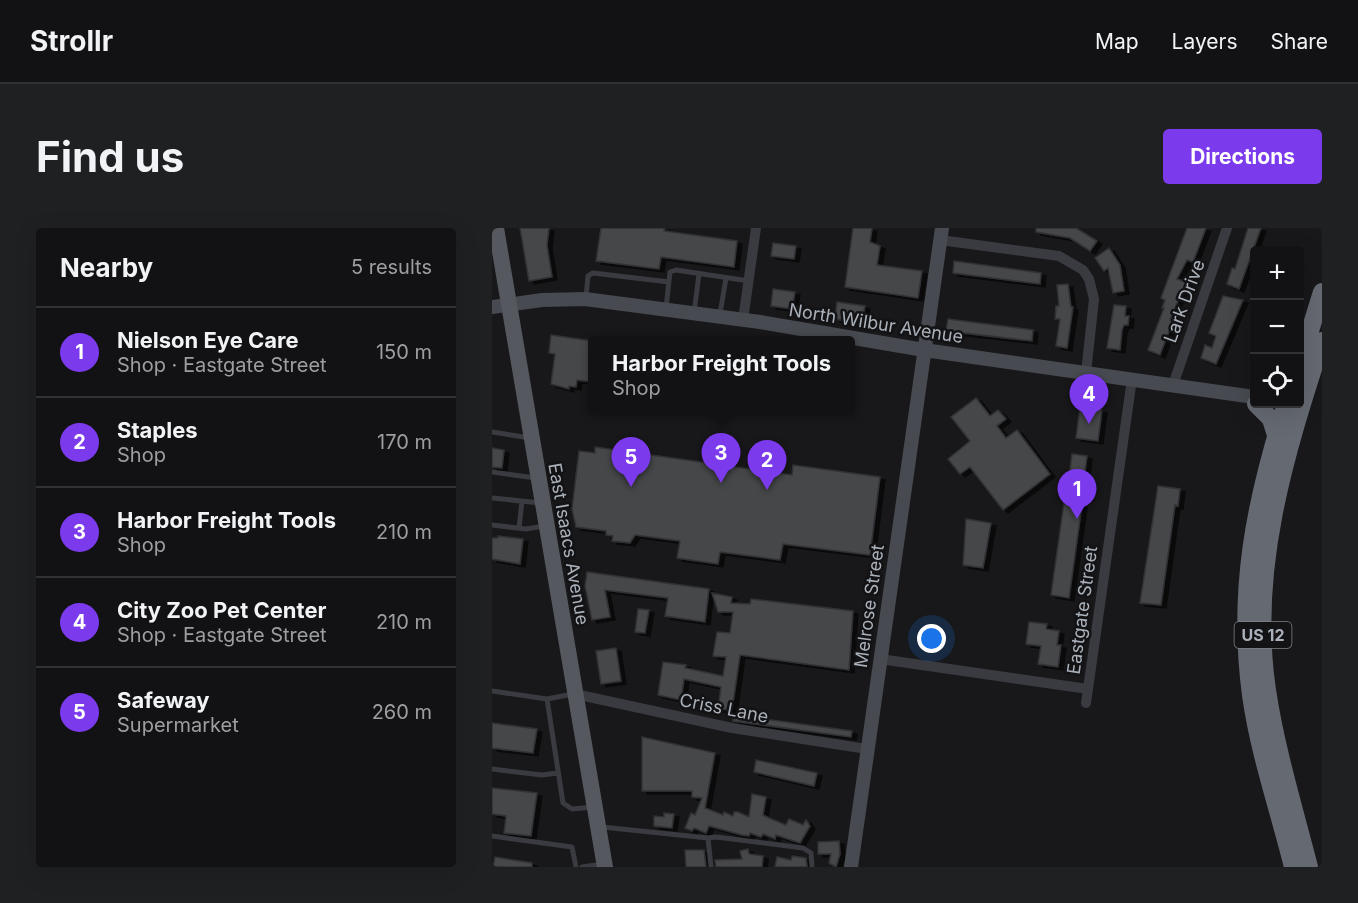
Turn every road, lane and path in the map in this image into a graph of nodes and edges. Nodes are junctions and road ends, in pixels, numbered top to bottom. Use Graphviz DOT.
graph roads {
  1 [pos="496,228"];
  2 [pos="756,228"];
  3 [pos="1227,228"];
  4 [pos="941,234"];
  5 [pos="699,273"];
  6 [pos="726,278"];
  7 [pos="1322,280"];
  8 [pos="749,281"];
  9 [pos="669,282"];
  10 [pos="1322,292"];
  11 [pos="585,299"];
  12 [pos="500,306"];
  13 [pos="666,309"];
  14 [pos="694,313"];
  15 [pos="719,316"];
  16 [pos="743,320"];
  17 [pos="1304,325"];
  18 [pos="840,336"];
  19 [pos="855,339"];
  20 [pos="1322,341"];
  21 [pos="924,350"];
  22 [pos="1302,354"];
  23 [pos="1086,373"];
  24 [pos="1132,379"];
  25 [pos="1304,384"];
  26 [pos="1173,385"];
  27 [pos="1250,398"];
  28 [pos="1262,408"];
  29 [pos="1293,408"];
  30 [pos="1295,408"];
  31 [pos="492,432"];
  32 [pos="1276,435"];
  33 [pos="531,438"];
  34 [pos="492,472"];
  35 [pos="538,478"];
  36 [pos="492,498"];
  37 [pos="522,501"];
  38 [pos="542,504"];
  39 [pos="492,525"];
  40 [pos="546,526"];
  41 [pos="519,528"];
  42 [pos="880,659"];
  43 [pos="1088,689"];
  44 [pos="492,691"];
  45 [pos="575,694"];
  46 [pos="547,699"];
  47 [pos="1086,703"];
  48 [pos="867,749"];
  49 [pos="492,769"];
  50 [pos="558,773"];
  51 [pos="594,807"];
  52 [pos="598,827"];
  53 [pos="492,836"];
  54 [pos="708,838"];
  55 [pos="605,865"];
  56 [pos="576,867"];
  57 [pos="582,867"];
  58 [pos="711,867"];
  59 [pos="812,867"];
  60 [pos="851,867"];
  61 [pos="1293,867"];
  62 [pos="1310,867"];
  1 -- 12 [label="main road, East Isaacs Avenue"];
  2 -- 8 [label="street"];
  3 -- 26 [label="street, Lark Drive"];
  4 -- 21 [label="main road, Melrose Street"];
  4 -- 23 [label="street"];
  5 -- 6 [label="lane"];
  5 -- 9 [label="lane"];
  5 -- 14 [label="lane"];
  6 -- 8 [label="lane"];
  6 -- 15 [label="lane"];
  7 -- 17 [label="highway"];
  8 -- 16 [label="street"];
  9 -- 11 [label="lane"];
  9 -- 13 [label="lane"];
  10 -- 22 [label="highway"];
  11 -- 12 [label="main road, North Wilbur Avenue"];
  11 -- 13 [label="main road, North Wilbur Avenue"];
  12 -- 33 [label="main road, East Isaacs Avenue"];
  13 -- 14 [label="main road, North Wilbur Avenue"];
  14 -- 15 [label="main road, North Wilbur Avenue"];
  15 -- 16 [label="main road, North Wilbur Avenue"];
  16 -- 18 [label="main road, North Wilbur Avenue"];
  19 -- 21 [label="main road, North Wilbur Avenue"];
  20 -- 25 [label="highway, US 12"];
  21 -- 23 [label="main road, North Wilbur Avenue"];
  21 -- 42 [label="main road, Melrose Street"];
  23 -- 24 [label="main road, North Wilbur Avenue"];
  24 -- 26 [label="main road, North Wilbur Avenue"];
  24 -- 43 [label="street, Eastgate Street"];
  26 -- 27 [label="main road, North Wilbur Avenue"];
  28 -- 32 [label="highway"];
  29 -- 32 [label="highway, US 12"];
  30 -- 62 [label="highway, US 12"];
  31 -- 33 [label="lane"];
  32 -- 61 [label="highway, US 12"];
  33 -- 35 [label="main road, East Isaacs Avenue"];
  34 -- 35 [label="lane"];
  35 -- 38 [label="main road, East Isaacs Avenue"];
  36 -- 37 [label="lane"];
  37 -- 38 [label="lane"];
  37 -- 41 [label="lane"];
  38 -- 40 [label="main road, East Isaacs Avenue"];
  39 -- 41 [label="lane"];
  40 -- 41 [label="lane"];
  40 -- 45 [label="main road, East Isaacs Avenue"];
  42 -- 43 [label="street"];
  42 -- 48 [label="main road, Melrose Street"];
  43 -- 47 [label="street, Eastgate Street"];
  44 -- 46 [label="lane"];
  45 -- 46 [label="lane"];
  45 -- 48 [label="street, Criss Lane"];
  45 -- 51 [label="main road, East Isaacs Avenue"];
  46 -- 50 [label="lane"];
  48 -- 60 [label="main road, Melrose Street"];
  49 -- 50 [label="lane"];
  50 -- 51 [label="lane"];
  51 -- 52 [label="main road, East Isaacs Avenue"];
  52 -- 54 [label="lane"];
  52 -- 55 [label="main road, East Isaacs Avenue"];
  53 -- 56 [label="lane"];
  54 -- 58 [label="lane"];
  54 -- 59 [label="lane"];
  55 -- 57 [label="lane"];
}
